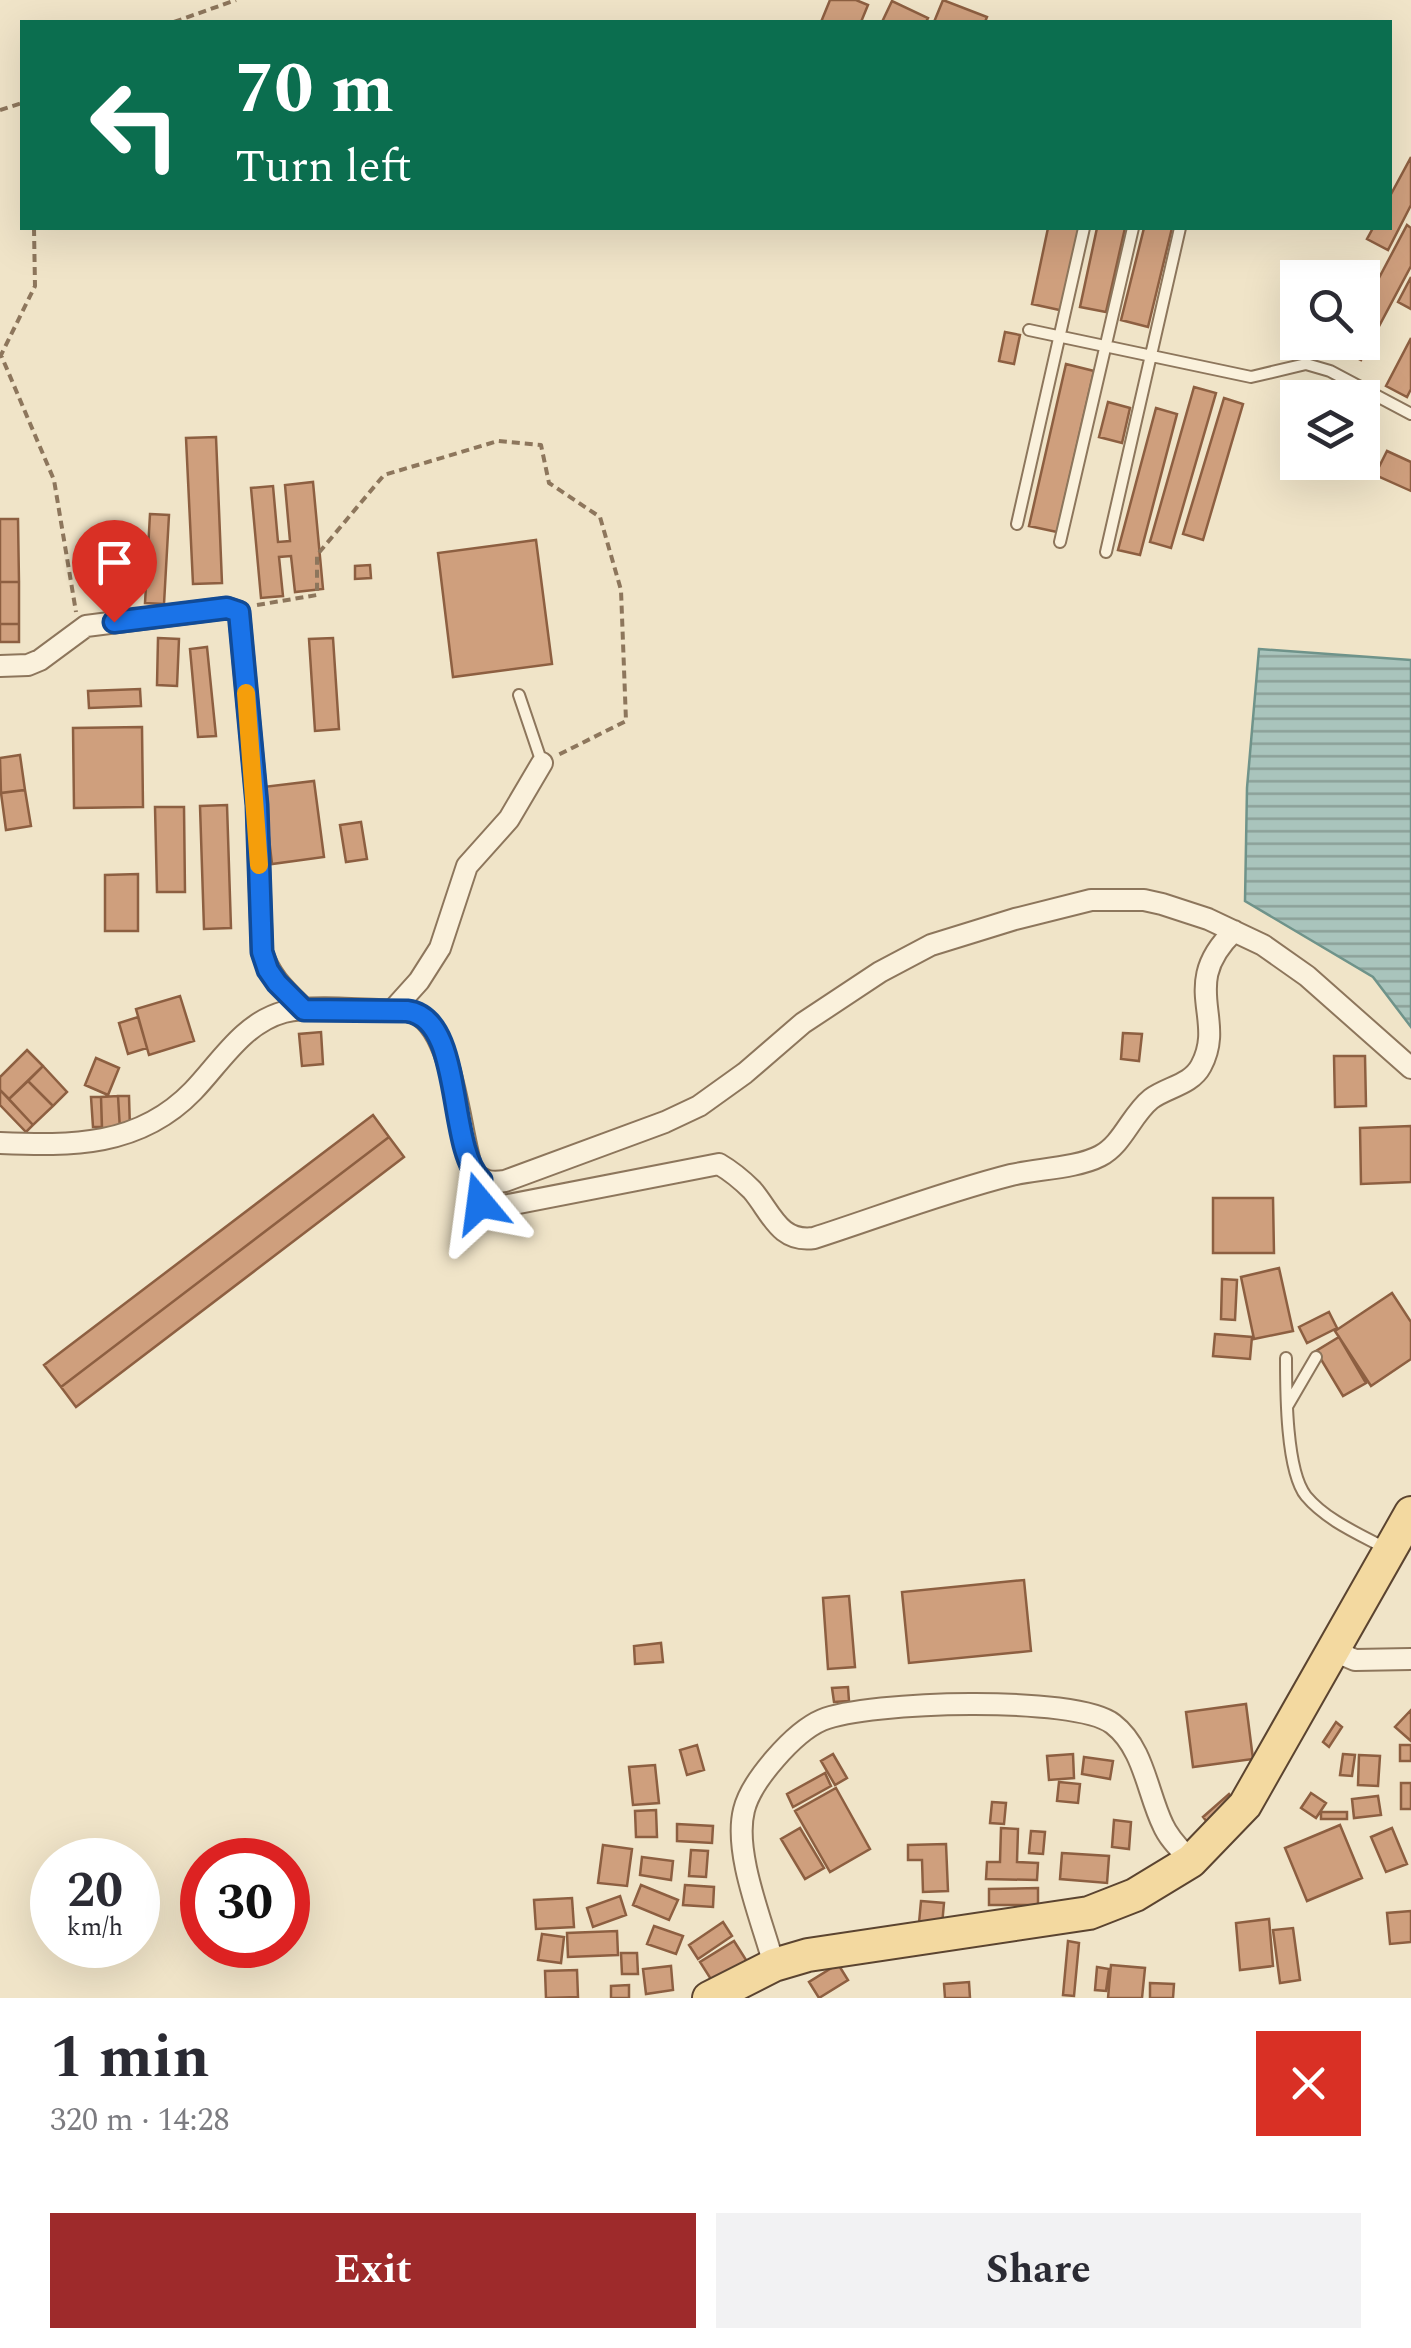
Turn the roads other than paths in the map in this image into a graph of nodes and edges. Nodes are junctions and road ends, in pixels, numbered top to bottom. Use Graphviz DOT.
graph roads {
  1 [pos="1084,230"];
  2 [pos="1132,230"];
  3 [pos="1180,230"];
  4 [pos="1029,330"];
  5 [pos="1060,337"];
  6 [pos="1106,348"];
  7 [pos="1150,358"];
  8 [pos="1411,414"];
  9 [pos="1017,524"];
  10 [pos="1060,542"];
  11 [pos="1106,552"];
  12 [pos="0,666"];
  13 [pos="519,695"];
  14 [pos="542,762"];
  15 [pos="1234,931"];
  16 [pos="304,1010"];
  17 [pos="392,1011"];
  18 [pos="1411,1068"];
  19 [pos="0,1143"];
  20 [pos="481,1180"];
  21 [pos="1316,1357"];
  22 [pos="1286,1358"];
  23 [pos="1287,1405"];
  24 [pos="1411,1513"];
  25 [pos="1390,1550"];
  26 [pos="1334,1651"];
  27 [pos="1411,1659"];
  28 [pos="1191,1861"];
  29 [pos="774,1966"];
  30 [pos="709,1998"];
  1 -- 5 [label="lane"];
  2 -- 6 [label="lane"];
  3 -- 7 [label="lane"];
  4 -- 5 [label="lane"];
  5 -- 6 [label="lane"];
  5 -- 9 [label="lane"];
  6 -- 7 [label="lane"];
  6 -- 10 [label="lane"];
  7 -- 8 [label="lane"];
  7 -- 11 [label="lane"];
  12 -- 16 [label="street"];
  13 -- 14 [label="lane"];
  14 -- 17 [label="street"];
  15 -- 18 [label="street"];
  15 -- 20 [label="street"];
  15 -- 20 [label="street"];
  16 -- 17 [label="street"];
  16 -- 19 [label="street"];
  17 -- 20 [label="street"];
  21 -- 23 [label="lane"];
  22 -- 23 [label="lane"];
  23 -- 25 [label="lane"];
  24 -- 25 [label="main road"];
  25 -- 26 [label="main road"];
  26 -- 27 [label="street"];
  26 -- 28 [label="main road"];
  28 -- 29 [label="main road"];
  28 -- 29 [label="street"];
  29 -- 30 [label="main road"];
}
